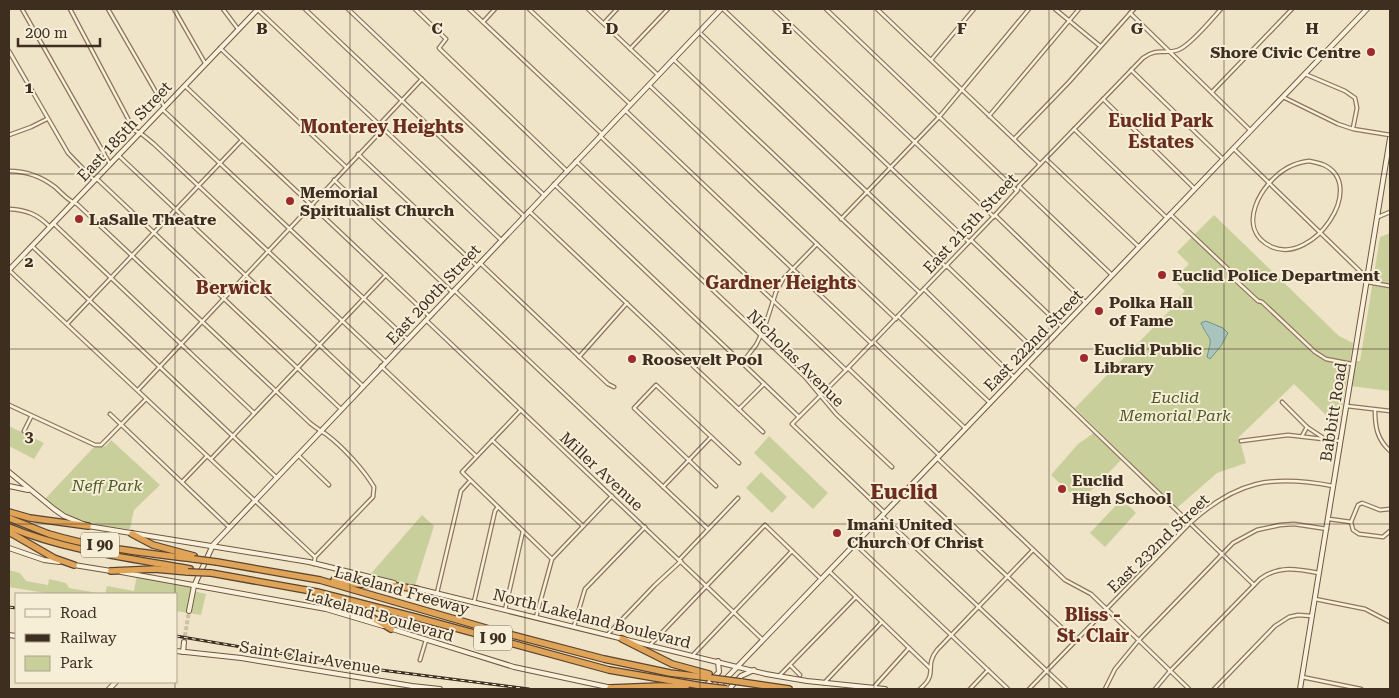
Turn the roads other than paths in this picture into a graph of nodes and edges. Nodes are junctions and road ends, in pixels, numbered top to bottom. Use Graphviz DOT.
graph roads {
  1 [pos="22,9"];
  2 [pos="70,9"];
  3 [pos="108,9"];
  4 [pos="174,9"];
  5 [pos="223,9"];
  6 [pos="257,9"];
  7 [pos="305,9"];
  8 [pos="348,9"];
  9 [pos="415,9"];
  10 [pos="469,9"];
  11 [pos="496,9"];
  12 [pos="529,9"];
  13 [pos="588,9"];
  14 [pos="618,9"];
  15 [pos="668,9"];
  16 [pos="722,9"];
  17 [pos="774,9"];
  18 [pos="826,9"];
  19 [pos="877,9"];
  20 [pos="974,9"];
  21 [pos="1029,9"];
  22 [pos="1055,9"];
  23 [pos="1079,9"];
  24 [pos="1134,9"];
  25 [pos="1221,9"];
  26 [pos="1292,9"];
  27 [pos="1367,9"];
  28 [pos="1130,13"];
  29 [pos="1069,20"];
  30 [pos="483,22"];
  31 [pos="604,23"];
  32 [pos="238,29"];
  33 [pos="698,32"];
  34 [pos="1100,46"];
  35 [pos="220,48"];
  36 [pos="630,49"];
  37 [pos="9,51"];
  38 [pos="1170,52"];
  39 [pos="673,59"];
  40 [pos="932,60"];
  41 [pos="205,63"];
  42 [pos="1131,70"];
  43 [pos="1305,74"];
  44 [pos="658,75"];
  45 [pos="422,79"];
  46 [pos="184,85"];
  47 [pos="649,85"];
  48 [pos="961,90"];
  49 [pos="1212,92"];
  50 [pos="1283,97"];
  51 [pos="1103,99"];
  52 [pos="402,101"];
  53 [pos="630,104"];
  54 [pos="163,108"];
  55 [pos="625,110"];
  56 [pos="940,116"];
  57 [pos="989,116"];
  58 [pos="47,119"];
  59 [pos="379,125"];
  60 [pos="383,128"];
  61 [pos="1074,129"];
  62 [pos="1353,129"];
  63 [pos="9,130"];
  64 [pos="1251,131"];
  65 [pos="139,132"];
  66 [pos="10,135"];
  67 [pos="601,135"];
  68 [pos="1390,137"];
  69 [pos="1014,139"];
  70 [pos="242,140"];
  71 [pos="914,142"];
  72 [pos="1234,149"];
  73 [pos="358,154"];
  74 [pos="118,155"];
  75 [pos="1046,159"];
  76 [pos="1223,160"];
  77 [pos="576,161"];
  78 [pos="220,163"];
  79 [pos="110,164"];
  80 [pos="1040,164"];
  81 [pos="346,167"];
  82 [pos="890,168"];
  83 [pos="9,171"];
  84 [pos="567,171"];
  85 [pos="95,179"];
  86 [pos="334,180"];
  87 [pos="1269,182"];
  88 [pos="554,184"];
  89 [pos="198,186"];
  90 [pos="1019,186"];
  91 [pos="1195,189"];
  92 [pos="1017,191"];
  93 [pos="867,192"];
  94 [pos="544,195"];
  95 [pos="73,203"];
  96 [pos="311,206"];
  97 [pos="9,209"];
  98 [pos="176,210"];
  99 [pos="529,211"];
  100 [pos="1390,212"];
  101 [pos="524,216"];
  102 [pos="994,216"];
  103 [pos="1169,216"];
  104 [pos="1378,217"];
  105 [pos="842,219"];
  106 [pos="52,225"];
  107 [pos="290,229"];
  108 [pos="1320,232"];
  109 [pos="154,233"];
  110 [pos="501,240"];
  111 [pos="970,241"];
  112 [pos="817,244"];
  113 [pos="32,246"];
  114 [pos="1139,247"];
  115 [pos="268,252"];
  116 [pos="132,256"];
  117 [pos="478,264"];
  118 [pos="946,266"];
  119 [pos="792,269"];
  120 [pos="9,270"];
  121 [pos="386,275"];
  122 [pos="1112,275"];
  123 [pos="246,276"];
  124 [pos="111,278"];
  125 [pos="1368,280"];
  126 [pos="1390,286"];
  127 [pos="924,289"];
  128 [pos="453,291"];
  129 [pos="920,293"];
  130 [pos="364,298"];
  131 [pos="223,299"];
  132 [pos="773,300"];
  133 [pos="89,301"];
  134 [pos="627,303"];
  135 [pos="1086,303"];
  136 [pos="897,317"];
  137 [pos="428,318"];
  138 [pos="342,321"];
  139 [pos="202,322"];
  140 [pos="67,324"];
  141 [pos="1062,327"];
  142 [pos="761,336"];
  143 [pos="407,339"];
  144 [pos="873,343"];
  145 [pos="181,344"];
  146 [pos="319,345"];
  147 [pos="1038,353"];
  148 [pos="579,357"];
  149 [pos="386,362"];
  150 [pos="742,363"];
  151 [pos="1353,364"];
  152 [pos="1026,365"];
  153 [pos="382,366"];
  154 [pos="160,367"];
  155 [pos="297,368"];
  156 [pos="847,369"];
  157 [pos="1014,377"];
  158 [pos="764,384"];
  159 [pos="363,386"];
  160 [pos="614,387"];
  161 [pos="137,390"];
  162 [pos="276,391"];
  163 [pos="820,396"];
  164 [pos="146,399"];
  165 [pos="1282,402"];
  166 [pos="990,403"];
  167 [pos="9,405"];
  168 [pos="1347,406"];
  169 [pos="341,409"];
  170 [pos="740,409"];
  171 [pos="521,410"];
  172 [pos="1376,410"];
  173 [pos="1390,411"];
  174 [pos="254,413"];
  175 [pos="110,414"];
  176 [pos="31,416"];
  177 [pos="799,417"];
  178 [pos="121,425"];
  179 [pos="1307,427"];
  180 [pos="965,429"];
  181 [pos="24,431"];
  182 [pos="320,431"];
  183 [pos="763,432"];
  184 [pos="232,436"];
  185 [pos="710,436"];
  186 [pos="1302,436"];
  187 [pos="1323,438"];
  188 [pos="492,440"];
  189 [pos="1341,441"];
  190 [pos="1241,442"];
  191 [pos="1390,451"];
  192 [pos="298,455"];
  193 [pos="207,456"];
  194 [pos="476,456"];
  195 [pos="938,457"];
  196 [pos="210,459"];
  197 [pos="689,460"];
  198 [pos="738,463"];
  199 [pos="892,467"];
  200 [pos="9,472"];
  201 [pos="276,477"];
  202 [pos="470,481"];
  203 [pos="182,482"];
  204 [pos="329,485"];
  205 [pos="9,486"];
  206 [pos="716,486"];
  207 [pos="911,486"];
  208 [pos="1334,486"];
  209 [pos="663,487"];
  210 [pos="33,492"];
  211 [pos="612,496"];
  212 [pos="738,498"];
  213 [pos="254,501"];
  214 [pos="498,507"];
  215 [pos="1390,509"];
  216 [pos="9,512"];
  217 [pos="883,514"];
  218 [pos="9,518"];
  219 [pos="1329,519"];
  220 [pos="1351,522"];
  221 [pos="1190,523"];
  222 [pos="88,526"];
  223 [pos="583,526"];
  224 [pos="9,527"];
  225 [pos="229,527"];
  226 [pos="644,527"];
  227 [pos="708,529"];
  228 [pos="1327,529"];
  229 [pos="523,531"];
  230 [pos="1390,531"];
  231 [pos="9,532"];
  232 [pos="132,534"];
  233 [pos="221,536"];
  234 [pos="855,544"];
  235 [pos="213,545"];
  236 [pos="9,548"];
  237 [pos="225,548"];
  238 [pos="1033,550"];
  239 [pos="792,551"];
  240 [pos="1222,554"];
  241 [pos="195,557"];
  242 [pos="314,557"];
  243 [pos="552,559"];
  244 [pos="680,560"];
  245 [pos="314,564"];
  246 [pos="74,565"];
  247 [pos="189,570"];
  248 [pos="111,571"];
  249 [pos="829,571"];
  250 [pos="1319,573"];
  251 [pos="1007,576"];
  252 [pos="821,579"];
  253 [pos="320,580"];
  254 [pos="285,585"];
  255 [pos="1254,585"];
  256 [pos="194,586"];
  257 [pos="706,586"];
  258 [pos="416,589"];
  259 [pos="437,594"];
  260 [pos="856,597"];
  261 [pos="1315,600"];
  262 [pos="474,603"];
  263 [pos="978,607"];
  264 [pos="1106,609"];
  265 [pos="504,610"];
  266 [pos="189,611"];
  267 [pos="734,612"];
  268 [pos="1312,616"];
  269 [pos="536,617"];
  270 [pos="882,622"];
  271 [pos="1390,622"];
  272 [pos="574,626"];
  273 [pos="391,629"];
  274 [pos="607,635"];
  275 [pos="950,636"];
  276 [pos="622,639"];
  277 [pos="426,640"];
  278 [pos="763,640"];
  279 [pos="1139,640"];
  280 [pos="1076,641"];
  281 [pos="184,642"];
  282 [pos="650,644"];
  283 [pos="909,648"];
  284 [pos="178,651"];
  285 [pos="182,652"];
  286 [pos="692,656"];
  287 [pos="420,660"];
  288 [pos="718,661"];
  289 [pos="790,665"];
  290 [pos="738,666"];
  291 [pos="930,668"];
  292 [pos="754,670"];
  293 [pos="988,670"];
  294 [pos="1047,671"];
  295 [pos="1170,671"];
  296 [pos="800,675"];
  297 [pos="831,675"];
  298 [pos="712,676"];
  299 [pos="779,676"];
  300 [pos="1302,677"];
  301 [pos="824,683"];
  302 [pos="834,684"];
  303 [pos="923,687"];
  304 [pos="702,688"];
  305 [pos="872,688"];
  306 [pos="440,689"];
  307 [pos="614,689"];
  308 [pos="717,689"];
  309 [pos="728,689"];
  310 [pos="789,689"];
  311 [pos="885,689"];
  312 [pos="920,689"];
  313 [pos="970,689"];
  314 [pos="1008,689"];
  315 [pos="1029,689"];
  316 [pos="1066,689"];
  317 [pos="1105,689"];
  318 [pos="1155,689"];
  319 [pos="1188,689"];
  320 [pos="1214,689"];
  321 [pos="1300,689"];
  322 [pos="1361,689"];
  1 -- 79 [label="street"];
  2 -- 65 [label="street"];
  3 -- 54 [label="street"];
  4 -- 41 [label="street"];
  5 -- 32 [label="street"];
  6 -- 32 [label="street, East 185th Street"];
  6 -- 59 [label="street"];
  7 -- 52 [label="street"];
  8 -- 45 [label="street"];
  9 -- 84 [label="street"];
  10 -- 30 [label="street"];
  11 -- 30 [label="street"];
  12 -- 53 [label="street"];
  13 -- 31 [label="street"];
  14 -- 31 [label="street"];
  15 -- 36 [label="street"];
  16 -- 33 [label="street, East 200th Street"];
  16 -- 82 [label="street"];
  17 -- 71 [label="street"];
  18 -- 56 [label="street"];
  19 -- 40 [label="street"];
  20 -- 40 [label="street"];
  21 -- 48 [label="street"];
  22 -- 29 [label="street"];
  23 -- 29 [label="street"];
  24 -- 28 [label="street"];
  25 -- 38 [label="street, East 215th Street"];
  26 -- 49 [label="street"];
  27 -- 43 [label="street, East 222nd Street"];
  28 -- 34 [label="street"];
  28 -- 38 [label="street"];
  29 -- 34 [label="street"];
  29 -- 57 [label="street"];
  30 -- 67 [label="street"];
  31 -- 36 [label="street"];
  32 -- 35 [label="street, East 185th Street"];
  33 -- 39 [label="street, East 200th Street"];
  33 -- 93 [label="street"];
  34 -- 69 [label="street"];
  35 -- 41 [label="street, East 185th Street"];
  35 -- 81 [label="street"];
  36 -- 44 [label="street"];
  37 -- 58 [label="street"];
  38 -- 42 [label="street, East 215th Street"];
  38 -- 49 [label="street"];
  39 -- 44 [label="street, East 200th Street"];
  39 -- 105 [label="street"];
  40 -- 48 [label="street"];
  41 -- 46 [label="street, East 185th Street"];
  42 -- 51 [label="street, East 215th Street"];
  42 -- 76 [label="street"];
  43 -- 50 [label="street, East 222nd Street"];
  43 -- 62 [label="street"];
  44 -- 47 [label="street, East 200th Street"];
  45 -- 52 [label="street"];
  45 -- 94 [label="street"];
  46 -- 54 [label="street, East 185th Street"];
  46 -- 70 [label="street, Miller Avenue"];
  47 -- 53 [label="street, East 200th Street"];
  47 -- 112 [label="street"];
  48 -- 56 [label="street"];
  48 -- 57 [label="street"];
  49 -- 64 [label="street"];
  50 -- 62 [label="street"];
  50 -- 64 [label="street, East 222nd Street"];
  51 -- 61 [label="street, East 215th Street"];
  51 -- 91 [label="street"];
  52 -- 59 [label="street"];
  52 -- 101 [label="street"];
  53 -- 55 [label="street, East 200th Street"];
  54 -- 65 [label="street, East 185th Street"];
  54 -- 78 [label="street"];
  55 -- 67 [label="street, East 200th Street"];
  55 -- 119 [label="street"];
  56 -- 71 [label="street"];
  56 -- 92 [label="street"];
  57 -- 69 [label="street"];
  58 -- 66 [label="street"];
  58 -- 85 [label="street"];
  59 -- 60 [label="street"];
  60 -- 73 [label="street"];
  60 -- 110 [label="street"];
  61 -- 75 [label="street, East 215th Street"];
  61 -- 103 [label="street"];
  62 -- 68 [label="street"];
  63 -- 66 [label="street"];
  64 -- 72 [label="street, East 222nd Street"];
  65 -- 74 [label="street, East 185th Street"];
  65 -- 89 [label="street"];
  67 -- 77 [label="street, East 200th Street"];
  67 -- 132 [label="street"];
  68 -- 104 [label="street, Babbitt Road"];
  69 -- 80 [label="street"];
  70 -- 78 [label="street"];
  70 -- 96 [label="street, Miller Avenue"];
  71 -- 82 [label="street"];
  71 -- 102 [label="street"];
  72 -- 76 [label="street, East 222nd Street"];
  72 -- 87 [label="street"];
  73 -- 81 [label="street"];
  73 -- 117 [label="street"];
  74 -- 79 [label="street, East 185th Street"];
  74 -- 98 [label="street"];
  75 -- 80 [label="street, East 215th Street"];
  75 -- 114 [label="street"];
  76 -- 91 [label="street, East 222nd Street"];
  77 -- 84 [label="street, East 200th Street"];
  77 -- 142 [label="street, Nicholas Avenue"];
  78 -- 89 [label="street"];
  78 -- 107 [label="street"];
  79 -- 85 [label="street, East 185th Street"];
  80 -- 90 [label="street, East 215th Street"];
  81 -- 86 [label="street"];
  82 -- 93 [label="street"];
  82 -- 111 [label="street"];
  83 -- 95 [label="street"];
  84 -- 88 [label="street, East 200th Street"];
  85 -- 95 [label="street, East 185th Street"];
  85 -- 109 [label="street"];
  86 -- 96 [label="street"];
  86 -- 128 [label="street"];
  87 -- 108 [label="street"];
  87 -- 108 [label="street"];
  87 -- 108 [label="street"];
  88 -- 94 [label="street, East 200th Street"];
  88 -- 150 [label="street"];
  89 -- 98 [label="street"];
  89 -- 115 [label="street"];
  90 -- 92 [label="street, East 215th Street"];
  90 -- 122 [label="street"];
  91 -- 103 [label="street, East 222nd Street"];
  92 -- 102 [label="street, East 215th Street"];
  93 -- 105 [label="street"];
  93 -- 118 [label="street"];
  94 -- 99 [label="street, East 200th Street"];
  95 -- 106 [label="street, East 185th Street"];
  95 -- 116 [label="street"];
  96 -- 107 [label="street"];
  96 -- 121 [label="street, Miller Avenue"];
  97 -- 106 [label="street"];
  98 -- 109 [label="street"];
  98 -- 123 [label="street"];
  99 -- 101 [label="street, East 200th Street"];
  99 -- 134 [label="street"];
  100 -- 104 [label="street"];
  101 -- 110 [label="street, East 200th Street"];
  102 -- 111 [label="street, East 215th Street"];
  102 -- 135 [label="street"];
  103 -- 114 [label="street, East 222nd Street"];
  103 -- 151 [label="street"];
  104 -- 125 [label="street, Babbitt Road"];
  105 -- 129 [label="street"];
  106 -- 113 [label="street, East 185th Street"];
  106 -- 124 [label="street"];
  107 -- 115 [label="street"];
  107 -- 130 [label="street"];
  108 -- 125 [label="street"];
  109 -- 116 [label="street"];
  109 -- 131 [label="street"];
  110 -- 117 [label="street, East 200th Street"];
  111 -- 118 [label="street, East 215th Street"];
  111 -- 141 [label="street"];
  112 -- 119 [label="street"];
  112 -- 136 [label="street"];
  113 -- 120 [label="street, East 185th Street"];
  113 -- 133 [label="street"];
  114 -- 122 [label="street, East 222nd Street"];
  115 -- 123 [label="street"];
  115 -- 138 [label="street"];
  116 -- 124 [label="street"];
  116 -- 139 [label="street"];
  117 -- 128 [label="street, East 200th Street"];
  117 -- 148 [label="street"];
  118 -- 127 [label="street, East 215th Street"];
  118 -- 147 [label="street"];
  119 -- 132 [label="street"];
  119 -- 144 [label="street"];
  120 -- 140 [label="street"];
  121 -- 130 [label="street"];
  121 -- 137 [label="street, Miller Avenue"];
  122 -- 135 [label="street, East 222nd Street"];
  123 -- 131 [label="street"];
  123 -- 146 [label="street"];
  124 -- 133 [label="street"];
  124 -- 145 [label="street"];
  125 -- 126 [label="street"];
  125 -- 151 [label="street, Babbitt Road"];
  127 -- 129 [label="street, East 215th Street"];
  127 -- 157 [label="street"];
  128 -- 137 [label="street, East 200th Street"];
  128 -- 209 [label="street"];
  129 -- 136 [label="street, East 215th Street"];
  130 -- 138 [label="street"];
  130 -- 143 [label="street"];
  131 -- 139 [label="street"];
  131 -- 155 [label="street"];
  132 -- 142 [label="street"];
  132 -- 156 [label="street"];
  133 -- 140 [label="street"];
  133 -- 154 [label="street"];
  134 -- 148 [label="street"];
  134 -- 170 [label="street"];
  135 -- 141 [label="street, East 222nd Street"];
  136 -- 144 [label="street, East 215th Street"];
  136 -- 166 [label="street"];
  137 -- 143 [label="street, East 200th Street"];
  137 -- 171 [label="street, Miller Avenue"];
  138 -- 146 [label="street"];
  138 -- 149 [label="street"];
  139 -- 145 [label="street"];
  139 -- 162 [label="street"];
  140 -- 161 [label="street"];
  141 -- 147 [label="street, East 222nd Street"];
  142 -- 150 [label="street"];
  142 -- 163 [label="street, Nicholas Avenue"];
  143 -- 149 [label="street, East 200th Street"];
  144 -- 156 [label="street, East 215th Street"];
  144 -- 180 [label="street"];
  145 -- 154 [label="street"];
  145 -- 174 [label="street"];
  146 -- 155 [label="street"];
  146 -- 159 [label="street"];
  147 -- 152 [label="street, East 222nd Street"];
  148 -- 160 [label="street"];
  149 -- 153 [label="street, East 200th Street"];
  150 -- 158 [label="street"];
  151 -- 168 [label="street, Babbitt Road"];
  152 -- 157 [label="street, East 222nd Street"];
  152 -- 221 [label="street"];
  153 -- 159 [label="street, East 200th Street"];
  153 -- 194 [label="street"];
  154 -- 161 [label="street"];
  154 -- 184 [label="street"];
  155 -- 162 [label="street"];
  155 -- 169 [label="street"];
  156 -- 163 [label="street, East 215th Street"];
  156 -- 195 [label="street"];
  157 -- 166 [label="street, East 222nd Street"];
  158 -- 170 [label="street"];
  158 -- 177 [label="street"];
  159 -- 169 [label="street, East 200th Street"];
  161 -- 164 [label="street"];
  162 -- 174 [label="street"];
  162 -- 182 [label="street"];
  163 -- 177 [label="street, East 215th Street"];
  163 -- 199 [label="street, Nicholas Avenue"];
  164 -- 178 [label="street"];
  164 -- 193 [label="street"];
  165 -- 179 [label="street"];
  166 -- 180 [label="street, East 222nd Street"];
  167 -- 176 [label="street"];
  168 -- 172 [label="street"];
  168 -- 189 [label="street, Babbitt Road"];
  169 -- 182 [label="street, East 200th Street"];
  170 -- 183 [label="street"];
  171 -- 188 [label="street"];
  171 -- 211 [label="street, Miller Avenue"];
  172 -- 173 [label="street"];
  172 -- 191 [label="street"];
  174 -- 184 [label="street"];
  175 -- 178 [label="street"];
  176 -- 178 [label="street"];
  176 -- 181 [label="street"];
  177 -- 217 [label="street, East 215th Street"];
  178 -- 203 [label="street"];
  179 -- 186 [label="street"];
  179 -- 187 [label="street"];
  180 -- 195 [label="street, East 222nd Street"];
  182 -- 192 [label="street, East 200th Street"];
  182 -- 242 [label="street"];
  184 -- 196 [label="street"];
  184 -- 201 [label="street"];
  185 -- 197 [label="street"];
  185 -- 197 [label="street"];
  185 -- 198 [label="street"];
  186 -- 187 [label="street"];
  186 -- 190 [label="street"];
  187 -- 189 [label="street"];
  188 -- 194 [label="street"];
  188 -- 223 [label="street"];
  189 -- 208 [label="street, Babbitt Road"];
  192 -- 201 [label="street, East 200th Street"];
  192 -- 204 [label="street"];
  193 -- 196 [label="street"];
  193 -- 203 [label="street"];
  194 -- 202 [label="street"];
  195 -- 207 [label="street, East 222nd Street"];
  195 -- 238 [label="street"];
  196 -- 213 [label="street"];
  197 -- 206 [label="street"];
  197 -- 209 [label="street"];
  200 -- 210 [label="street, North Lakeland Boulevard"];
  201 -- 213 [label="street, East 200th Street"];
  202 -- 214 [label="street"];
  202 -- 259 [label="street"];
  203 -- 225 [label="street"];
  205 -- 210 [label="street"];
  207 -- 217 [label="street, East 222nd Street"];
  207 -- 251 [label="street"];
  208 -- 219 [label="street, Babbitt Road"];
  208 -- 221 [label="street, East 232nd Street"];
  209 -- 227 [label="street"];
  210 -- 222 [label="street, North Lakeland Boulevard"];
  211 -- 223 [label="street"];
  211 -- 226 [label="street, Miller Avenue"];
  212 -- 227 [label="street"];
  213 -- 225 [label="street, East 200th Street"];
  213 -- 242 [label="street"];
  214 -- 229 [label="street"];
  214 -- 262 [label="street"];
  215 -- 220 [label="street"];
  216 -- 222 [label="highway"];
  217 -- 234 [label="street, East 222nd Street"];
  217 -- 263 [label="street"];
  218 -- 241 [label="highway, I 90"];
  219 -- 220 [label="street"];
  219 -- 228 [label="street, Babbitt Road"];
  220 -- 230 [label="street"];
  221 -- 240 [label="street"];
  221 -- 264 [label="street, East 232nd Street"];
  222 -- 232 [label="street, North Lakeland Boulevard"];
  223 -- 243 [label="street"];
  224 -- 247 [label="highway, Lakeland Freeway / I 90"];
  225 -- 233 [label="street, East 200th Street"];
  226 -- 244 [label="street, Miller Avenue"];
  226 -- 272 [label="street"];
  227 -- 244 [label="street"];
  228 -- 240 [label="street"];
  228 -- 250 [label="street, Babbitt Road"];
  229 -- 243 [label="street"];
  229 -- 265 [label="street"];
  231 -- 246 [label="highway"];
  232 -- 235 [label="street, North Lakeland Boulevard"];
  232 -- 241 [label="highway"];
  233 -- 235 [label="street, East 200th Street"];
  233 -- 237 [label="street"];
  234 -- 249 [label="street, East 222nd Street"];
  234 -- 275 [label="street"];
  235 -- 237 [label="street, North Lakeland Boulevard"];
  235 -- 256 [label="street, East 200th Street"];
  236 -- 246 [label="street, Lakeland Boulevard"];
  237 -- 245 [label="street, North Lakeland Boulevard"];
  238 -- 251 [label="street"];
  238 -- 264 [label="street"];
  239 -- 252 [label="street"];
  239 -- 257 [label="street"];
  239 -- 267 [label="street"];
  240 -- 255 [label="street"];
  240 -- 279 [label="street"];
  241 -- 253 [label="highway, Lakeland Freeway / I 90, bridge"];
  242 -- 245 [label="street"];
  243 -- 269 [label="street"];
  244 -- 257 [label="street, Miller Avenue"];
  244 -- 274 [label="street"];
  245 -- 258 [label="street, North Lakeland Boulevard"];
  246 -- 248 [label="street, Lakeland Boulevard"];
  247 -- 248 [label="highway"];
  247 -- 254 [label="highway, Lakeland Freeway / I 90, bridge"];
  248 -- 256 [label="street, Lakeland Boulevard"];
  249 -- 252 [label="street, East 222nd Street"];
  249 -- 260 [label="street"];
  250 -- 255 [label="street"];
  250 -- 261 [label="street, Babbitt Road"];
  251 -- 263 [label="street"];
  251 -- 280 [label="street"];
  252 -- 278 [label="street, East 222nd Street"];
  253 -- 258 [label="highway"];
  253 -- 298 [label="highway, Lakeland Freeway / I 90"];
  254 -- 273 [label="highway"];
  254 -- 304 [label="highway, Lakeland Freeway / I 90"];
  255 -- 295 [label="street"];
  256 -- 266 [label="street, East 200th Street"];
  256 -- 273 [label="street, Lakeland Boulevard"];
  257 -- 267 [label="street, Miller Avenue"];
  257 -- 282 [label="street"];
  258 -- 259 [label="street, North Lakeland Boulevard"];
  259 -- 262 [label="street, North Lakeland Boulevard"];
  260 -- 270 [label="street"];
  260 -- 289 [label="street"];
  261 -- 268 [label="street, Babbitt Road"];
  261 -- 271 [label="street"];
  262 -- 265 [label="street, North Lakeland Boulevard"];
  263 -- 275 [label="street"];
  263 -- 294 [label="street"];
  264 -- 279 [label="street"];
  264 -- 280 [label="street, East 232nd Street"];
  265 -- 269 [label="street, North Lakeland Boulevard"];
  267 -- 278 [label="street, Miller Avenue"];
  267 -- 286 [label="street"];
  268 -- 300 [label="street, Babbitt Road"];
  268 -- 320 [label="street"];
  269 -- 272 [label="street, North Lakeland Boulevard"];
  270 -- 283 [label="street"];
  270 -- 297 [label="street"];
  272 -- 274 [label="street, North Lakeland Boulevard"];
  273 -- 277 [label="street, Lakeland Boulevard"];
  274 -- 276 [label="street, North Lakeland Boulevard"];
  275 -- 291 [label="street"];
  275 -- 293 [label="street"];
  276 -- 282 [label="street, North Lakeland Boulevard"];
  276 -- 298 [label="highway"];
  277 -- 287 [label="street"];
  277 -- 307 [label="street, Lakeland Boulevard"];
  278 -- 290 [label="street, East 222nd Street"];
  279 -- 295 [label="street"];
  279 -- 317 [label="street"];
  280 -- 294 [label="street, East 232nd Street"];
  281 -- 285 [label="street"];
  282 -- 286 [label="street, North Lakeland Boulevard"];
  283 -- 291 [label="street"];
  283 -- 305 [label="street"];
  284 -- 285 [label="street, Saint Clair Avenue"];
  285 -- 306 [label="street, Saint Clair Avenue"];
  286 -- 288 [label="street, North Lakeland Boulevard"];
  288 -- 290 [label="street, North Lakeland Boulevard"];
  288 -- 304 [label="street"];
  289 -- 296 [label="street"];
  289 -- 299 [label="street"];
  290 -- 292 [label="street, North Lakeland Boulevard"];
  290 -- 308 [label="street, East 222nd Street"];
  291 -- 303 [label="street"];
  292 -- 299 [label="street, North Lakeland Boulevard"];
  292 -- 309 [label="street"];
  293 -- 313 [label="street"];
  293 -- 314 [label="street"];
  294 -- 315 [label="street, East 232nd Street"];
  294 -- 316 [label="street"];
  295 -- 318 [label="street"];
  295 -- 319 [label="street"];
  297 -- 301 [label="street"];
  297 -- 302 [label="street"];
  298 -- 310 [label="highway, bridge"];
  299 -- 301 [label="street, North Lakeland Boulevard"];
  300 -- 321 [label="street, Babbitt Road"];
  300 -- 322 [label="street"];
  301 -- 302 [label="street, North Lakeland Boulevard"];
  302 -- 305 [label="street, North Lakeland Boulevard"];
  303 -- 312 [label="street"];
  304 -- 307 [label="highway"];
  304 -- 309 [label="highway, Lakeland Freeway / I 90, bridge"];
  305 -- 311 [label="street, North Lakeland Boulevard"];
}
